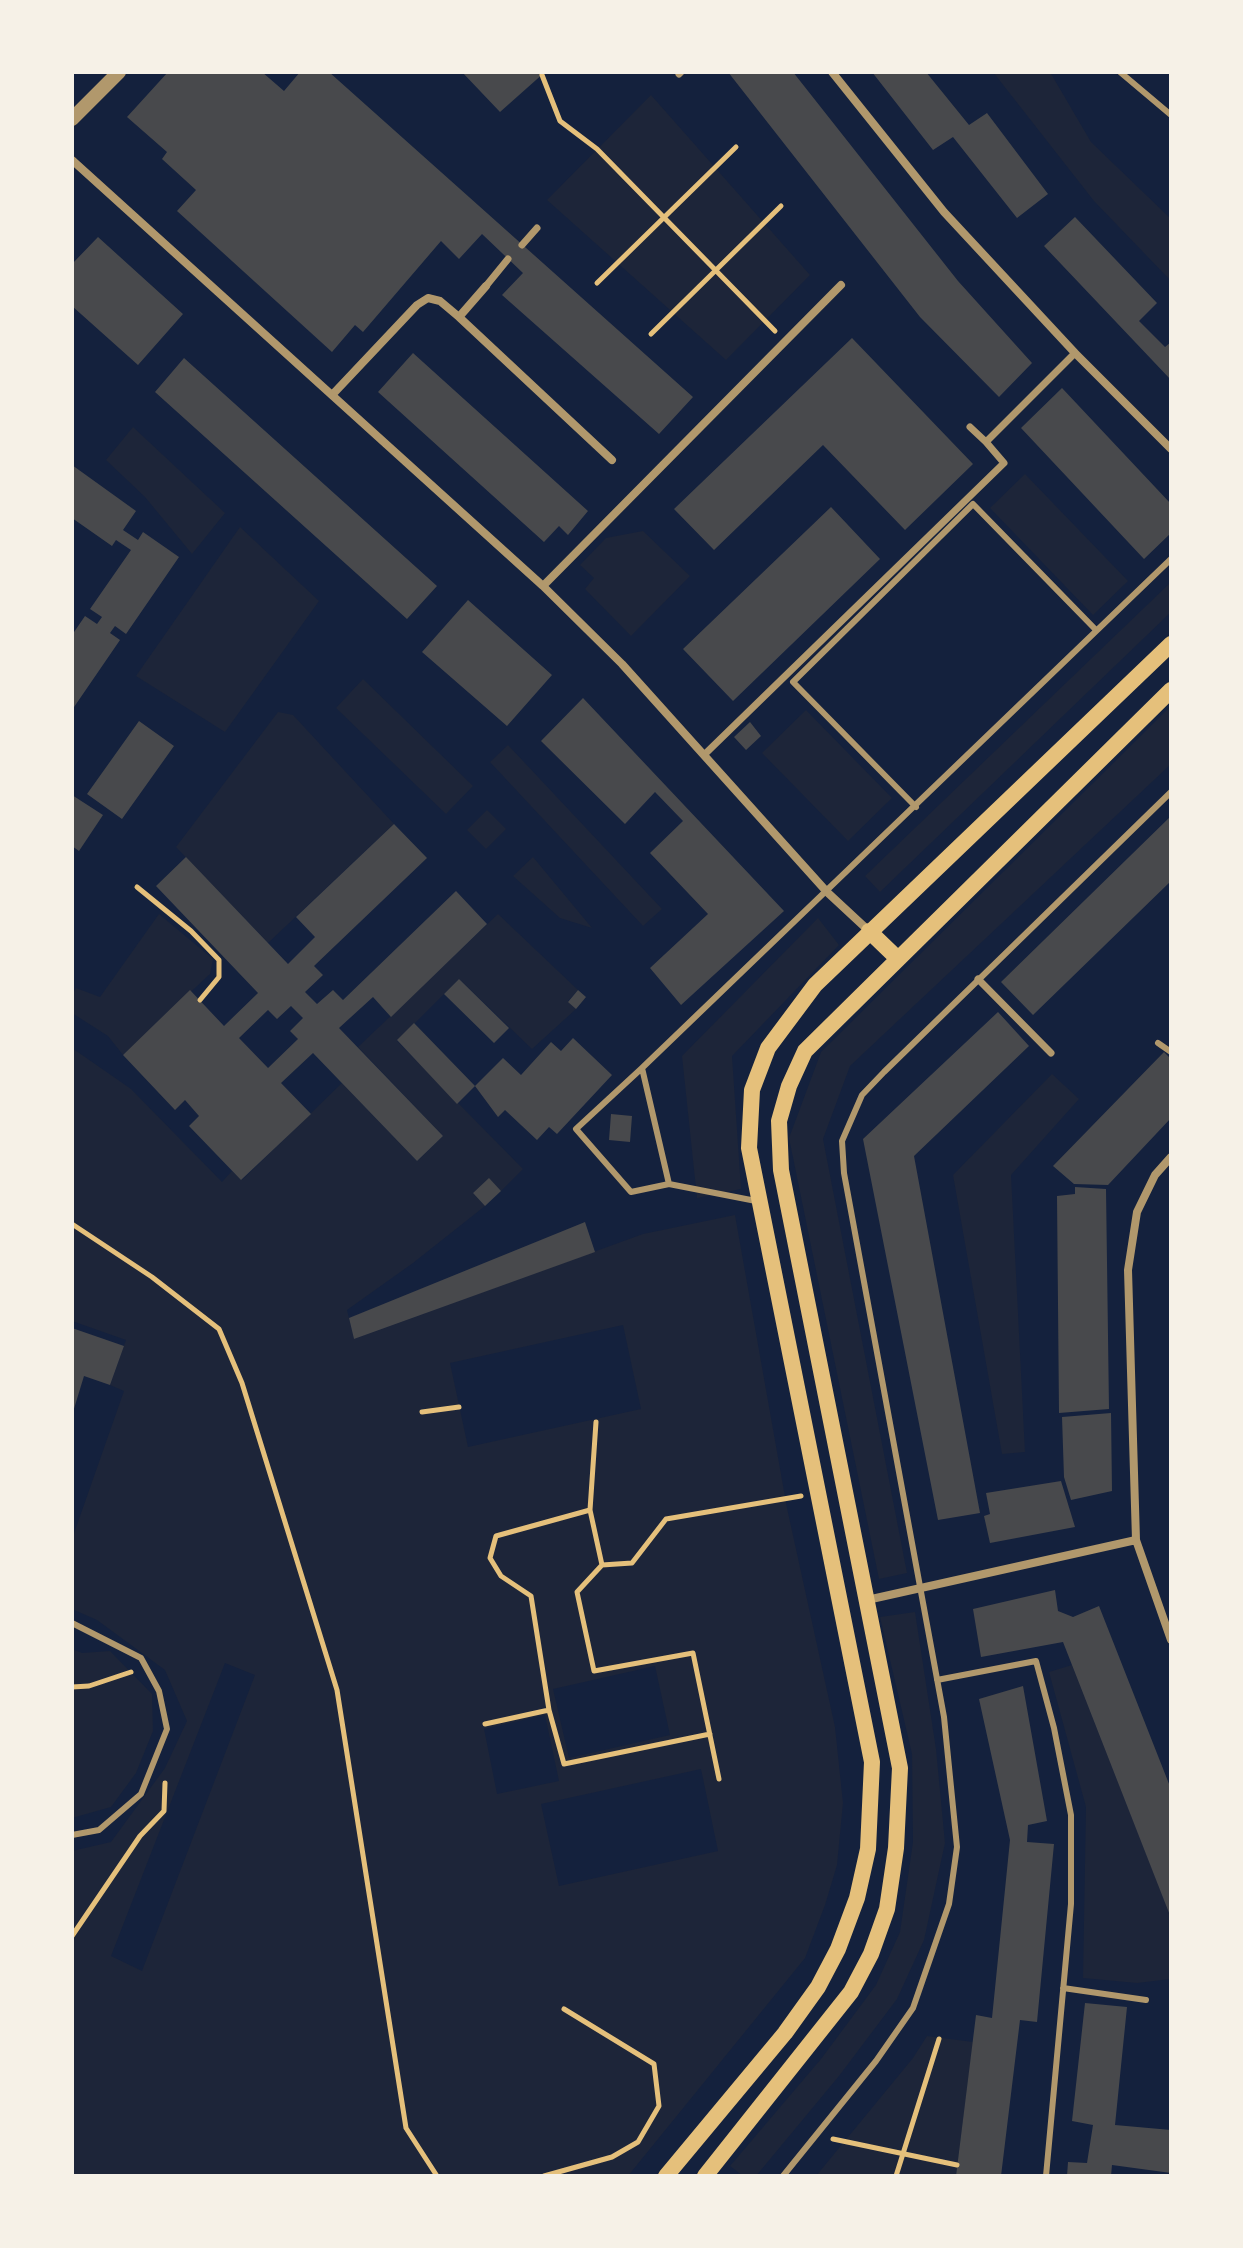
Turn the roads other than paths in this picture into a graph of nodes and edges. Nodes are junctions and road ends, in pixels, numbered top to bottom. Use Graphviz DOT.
graph roads {
  1 [pos="119,72"];
  2 [pos="832,72"];
  3 [pos="1120,72"];
  4 [pos="1171,115"];
  5 [pos="72,119"];
  6 [pos="72,160"];
  7 [pos="537,228"];
  8 [pos="522,245"];
  9 [pos="508,259"];
  10 [pos="841,285"];
  11 [pos="486,286"];
  12 [pos="459,317"];
  13 [pos="1075,353"];
  14 [pos="333,394"];
  15 [pos="970,427"];
  16 [pos="986,442"];
  17 [pos="1171,449"];
  18 [pos="612,460"];
  19 [pos="1171,559"];
  20 [pos="543,586"];
  21 [pos="1096,630"];
  22 [pos="1171,644"];
  23 [pos="1171,690"];
  24 [pos="706,753"];
  25 [pos="1171,792"];
  26 [pos="916,807"];
  27 [pos="827,892"];
  28 [pos="869,931"];
  29 [pos="897,958"];
  30 [pos="978,979"];
  31 [pos="1158,1043"];
  32 [pos="1171,1052"];
  33 [pos="1051,1053"];
  34 [pos="642,1068"];
  35 [pos="1171,1157"];
  36 [pos="669,1184"];
  37 [pos="759,1201"];
  38 [pos="1136,1540"];
  39 [pos="922,1588"];
  40 [pos="864,1601"];
  41 [pos="842,1605"];
  42 [pos="72,1623"];
  43 [pos="1171,1640"];
  44 [pos="937,1680"];
  45 [pos="72,1835"];
  46 [pos="1063,1988"];
  47 [pos="1146,2000"];
  48 [pos="666,2176"];
  49 [pos="705,2176"];
  50 [pos="783,2176"];
  51 [pos="1046,2176"];
  1 -- 5 [label="street"];
  2 -- 13 [label="street"];
  3 -- 4 [label="lane"];
  6 -- 14 [label="street"];
  7 -- 8 [label="street"];
  9 -- 11 [label="street"];
  10 -- 20 [label="street"];
  11 -- 12 [label="street"];
  12 -- 14 [label="street"];
  12 -- 18 [label="street"];
  13 -- 16 [label="street"];
  13 -- 17 [label="street"];
  14 -- 20 [label="street"];
  15 -- 16 [label="street"];
  16 -- 24 [label="street"];
  19 -- 21 [label="lane"];
  20 -- 24 [label="street"];
  21 -- 26 [label="lane"];
  21 -- 26 [label="lane"];
  22 -- 28 [label="main road"];
  23 -- 29 [label="main road"];
  24 -- 27 [label="street"];
  25 -- 30 [label="lane"];
  26 -- 27 [label="lane"];
  27 -- 28 [label="street"];
  27 -- 34 [label="lane"];
  28 -- 29 [label="main road"];
  28 -- 37 [label="main road"];
  29 -- 40 [label="main road"];
  30 -- 33 [label="street"];
  30 -- 39 [label="lane"];
  31 -- 32 [label="lane"];
  34 -- 36 [label="lane"];
  34 -- 36 [label="lane"];
  35 -- 38 [label="street"];
  36 -- 37 [label="lane"];
  37 -- 41 [label="main road"];
  38 -- 39 [label="street"];
  38 -- 43 [label="street"];
  39 -- 40 [label="street"];
  39 -- 44 [label="lane"];
  40 -- 41 [label="main road"];
  40 -- 49 [label="main road"];
  41 -- 48 [label="main road"];
  42 -- 45 [label="lane"];
  44 -- 46 [label="lane"];
  44 -- 50 [label="lane"];
  46 -- 47 [label="lane"];
  46 -- 51 [label="lane"];
}
